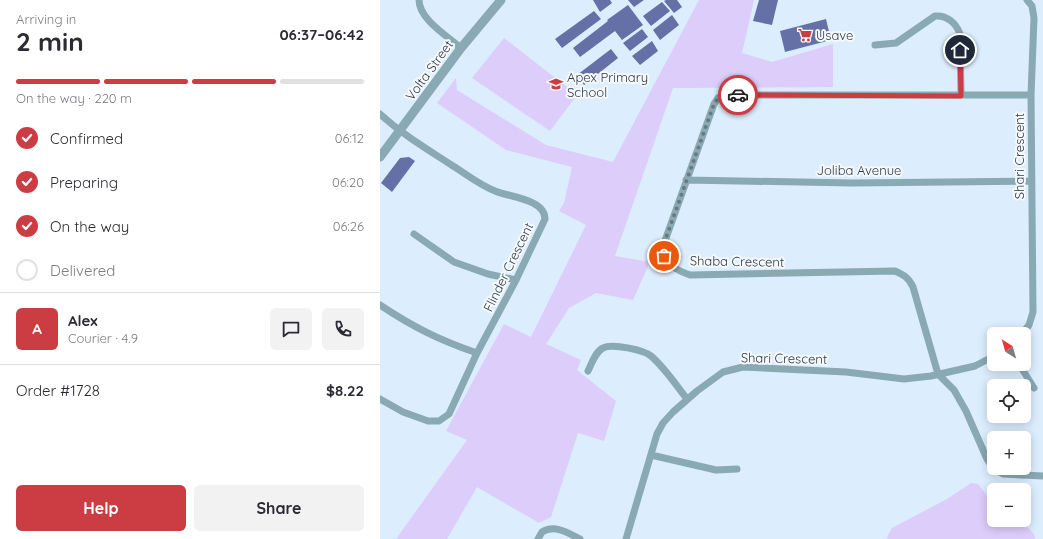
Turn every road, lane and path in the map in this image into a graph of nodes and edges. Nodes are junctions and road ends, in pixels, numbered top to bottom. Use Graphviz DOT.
graph roads {
  1 [pos="419,0"];
  2 [pos="501,0"];
  3 [pos="1028,0"];
  4 [pos="875,45"];
  5 [pos="461,48"];
  6 [pos="1031,95"];
  7 [pos="961,96"];
  8 [pos="380,114"];
  9 [pos="400,132"];
  10 [pos="380,157"];
  11 [pos="686,180"];
  12 [pos="1031,181"];
  13 [pos="414,234"];
  14 [pos="516,280"];
  15 [pos="380,304"];
  16 [pos="1028,327"];
  17 [pos="477,352"];
  18 [pos="987,360"];
  19 [pos="588,371"];
  20 [pos="1023,371"];
  21 [pos="938,374"];
  22 [pos="1034,388"];
  23 [pos="380,399"];
  24 [pos="687,399"];
  25 [pos="652,455"];
  26 [pos="736,469"];
  27 [pos="1043,476"];
  28 [pos="629,538"];
  29 [pos="538,539"];
  30 [pos="580,539"];
  1 -- 5 [label="street"];
  2 -- 5 [label="street, Volta Street"];
  3 -- 6 [label="street, Shari Crescent"];
  4 -- 7 [label="street"];
  5 -- 9 [label="street, Volta Street"];
  6 -- 7 [label="street, Shaba Crescent"];
  6 -- 12 [label="street, Shari Crescent"];
  7 -- 11 [label="street, Shaba Crescent"];
  8 -- 9 [label="street, Flinder Crescent"];
  9 -- 10 [label="street, Volta Street"];
  9 -- 14 [label="street, Flinder Crescent"];
  11 -- 12 [label="street, Joliba Avenue"];
  11 -- 21 [label="street, Shaba Crescent"];
  12 -- 16 [label="street, Shari Crescent"];
  13 -- 14 [label="street"];
  14 -- 17 [label="street, Flinder Crescent"];
  15 -- 17 [label="street"];
  17 -- 23 [label="street, Flinder Crescent"];
  18 -- 21 [label="street, Shari Crescent"];
  19 -- 24 [label="street"];
  20 -- 22 [label="street"];
  21 -- 24 [label="street, Shari Crescent"];
  21 -- 27 [label="street"];
  24 -- 25 [label="street, Shari Crescent"];
  25 -- 26 [label="street"];
  25 -- 28 [label="street, Shari Crescent"];
  29 -- 30 [label="street"];
}
